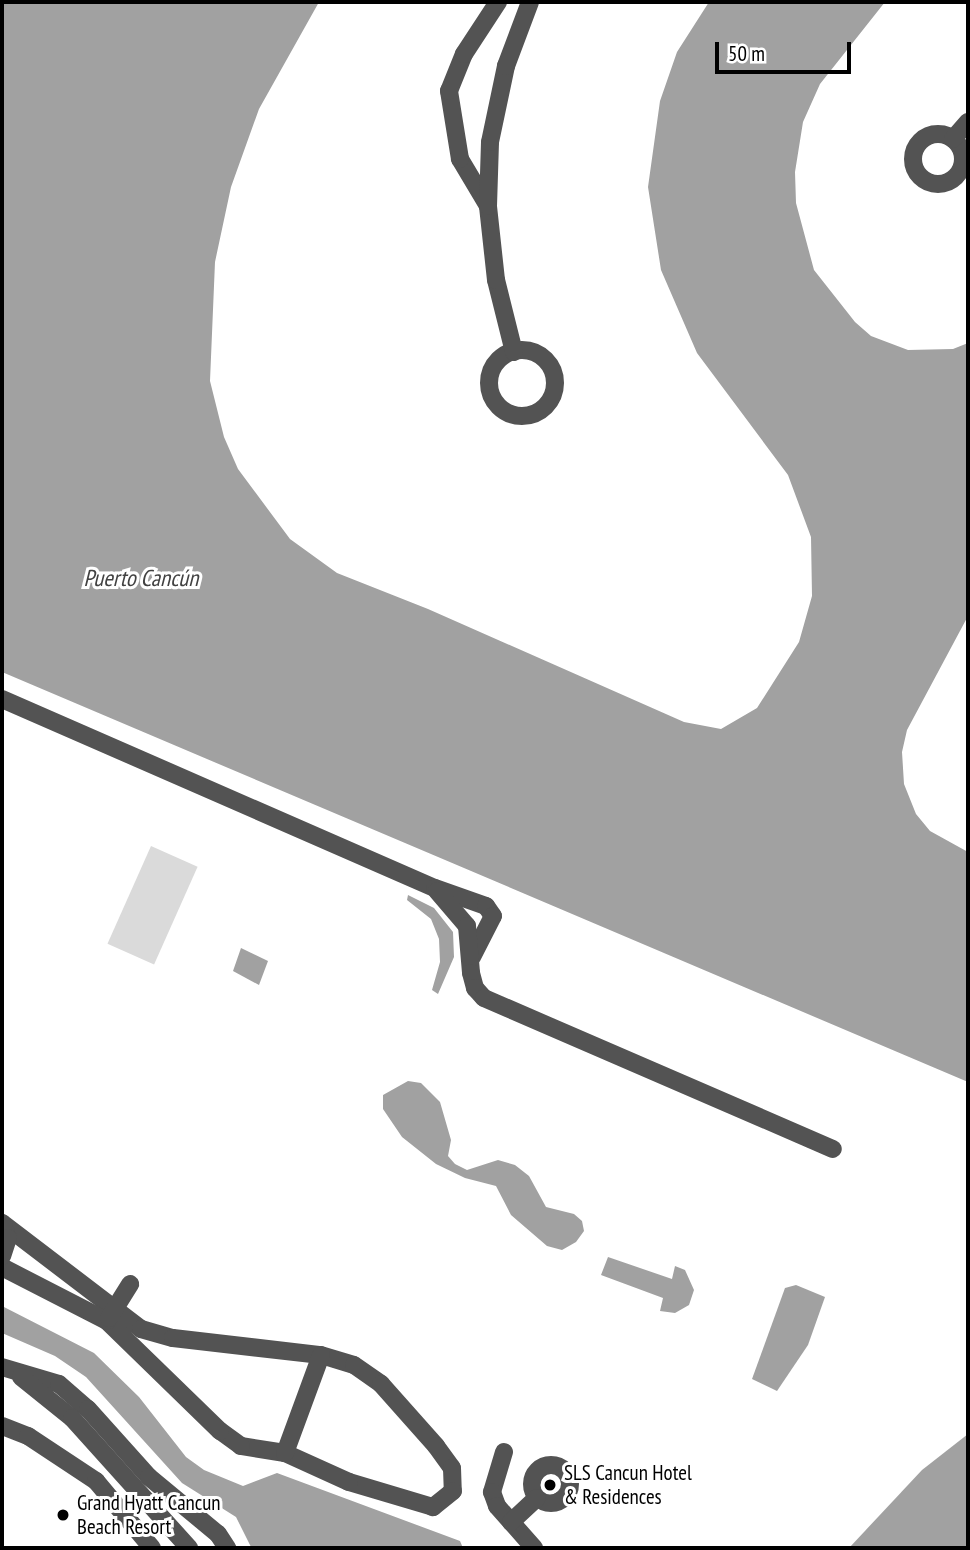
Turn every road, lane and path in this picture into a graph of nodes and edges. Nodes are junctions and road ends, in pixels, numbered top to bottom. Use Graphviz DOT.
graph roads {
  1 [pos="498,2"];
  2 [pos="530,2"];
  3 [pos="968,122"];
  4 [pos="953,139"];
  5 [pos="488,206"];
  6 [pos="514,352"];
  7 [pos="2,699"];
  8 [pos="435,888"];
  9 [pos="467,926"];
  10 [pos="488,927"];
  11 [pos="472,957"];
  12 [pos="834,1149"];
  13 [pos="2,1223"];
  14 [pos="2,1256"];
  15 [pos="2,1267"];
  16 [pos="130,1284"];
  17 [pos="111,1315"];
  18 [pos="321,1355"];
  19 [pos="7,1369"];
  20 [pos="2,1426"];
  21 [pos="505,1452"];
  22 [pos="285,1453"];
  23 [pos="537,1498"];
  24 [pos="512,1522"];
  25 [pos="152,1548"];
  26 [pos="189,1548"];
  27 [pos="227,1548"];
  28 [pos="534,1548"];
  1 -- 5 [label="street"];
  2 -- 5 [label="street"];
  3 -- 4 [label="street"];
  5 -- 6 [label="street"];
  7 -- 8 [label="street"];
  8 -- 9 [label="street"];
  8 -- 10 [label="street"];
  9 -- 10 [label="street"];
  9 -- 11 [label="street"];
  10 -- 11 [label="street"];
  11 -- 12 [label="street"];
  13 -- 14 [label="street"];
  13 -- 17 [label="street"];
  15 -- 17 [label="street"];
  16 -- 17 [label="street"];
  17 -- 18 [label="street"];
  17 -- 22 [label="street"];
  18 -- 22 [label="street"];
  18 -- 22 [label="street"];
  19 -- 26 [label="street"];
  19 -- 27 [label="street"];
  20 -- 25 [label="street"];
  21 -- 24 [label="street"];
  23 -- 24 [label="street"];
  24 -- 28 [label="street"];
}
